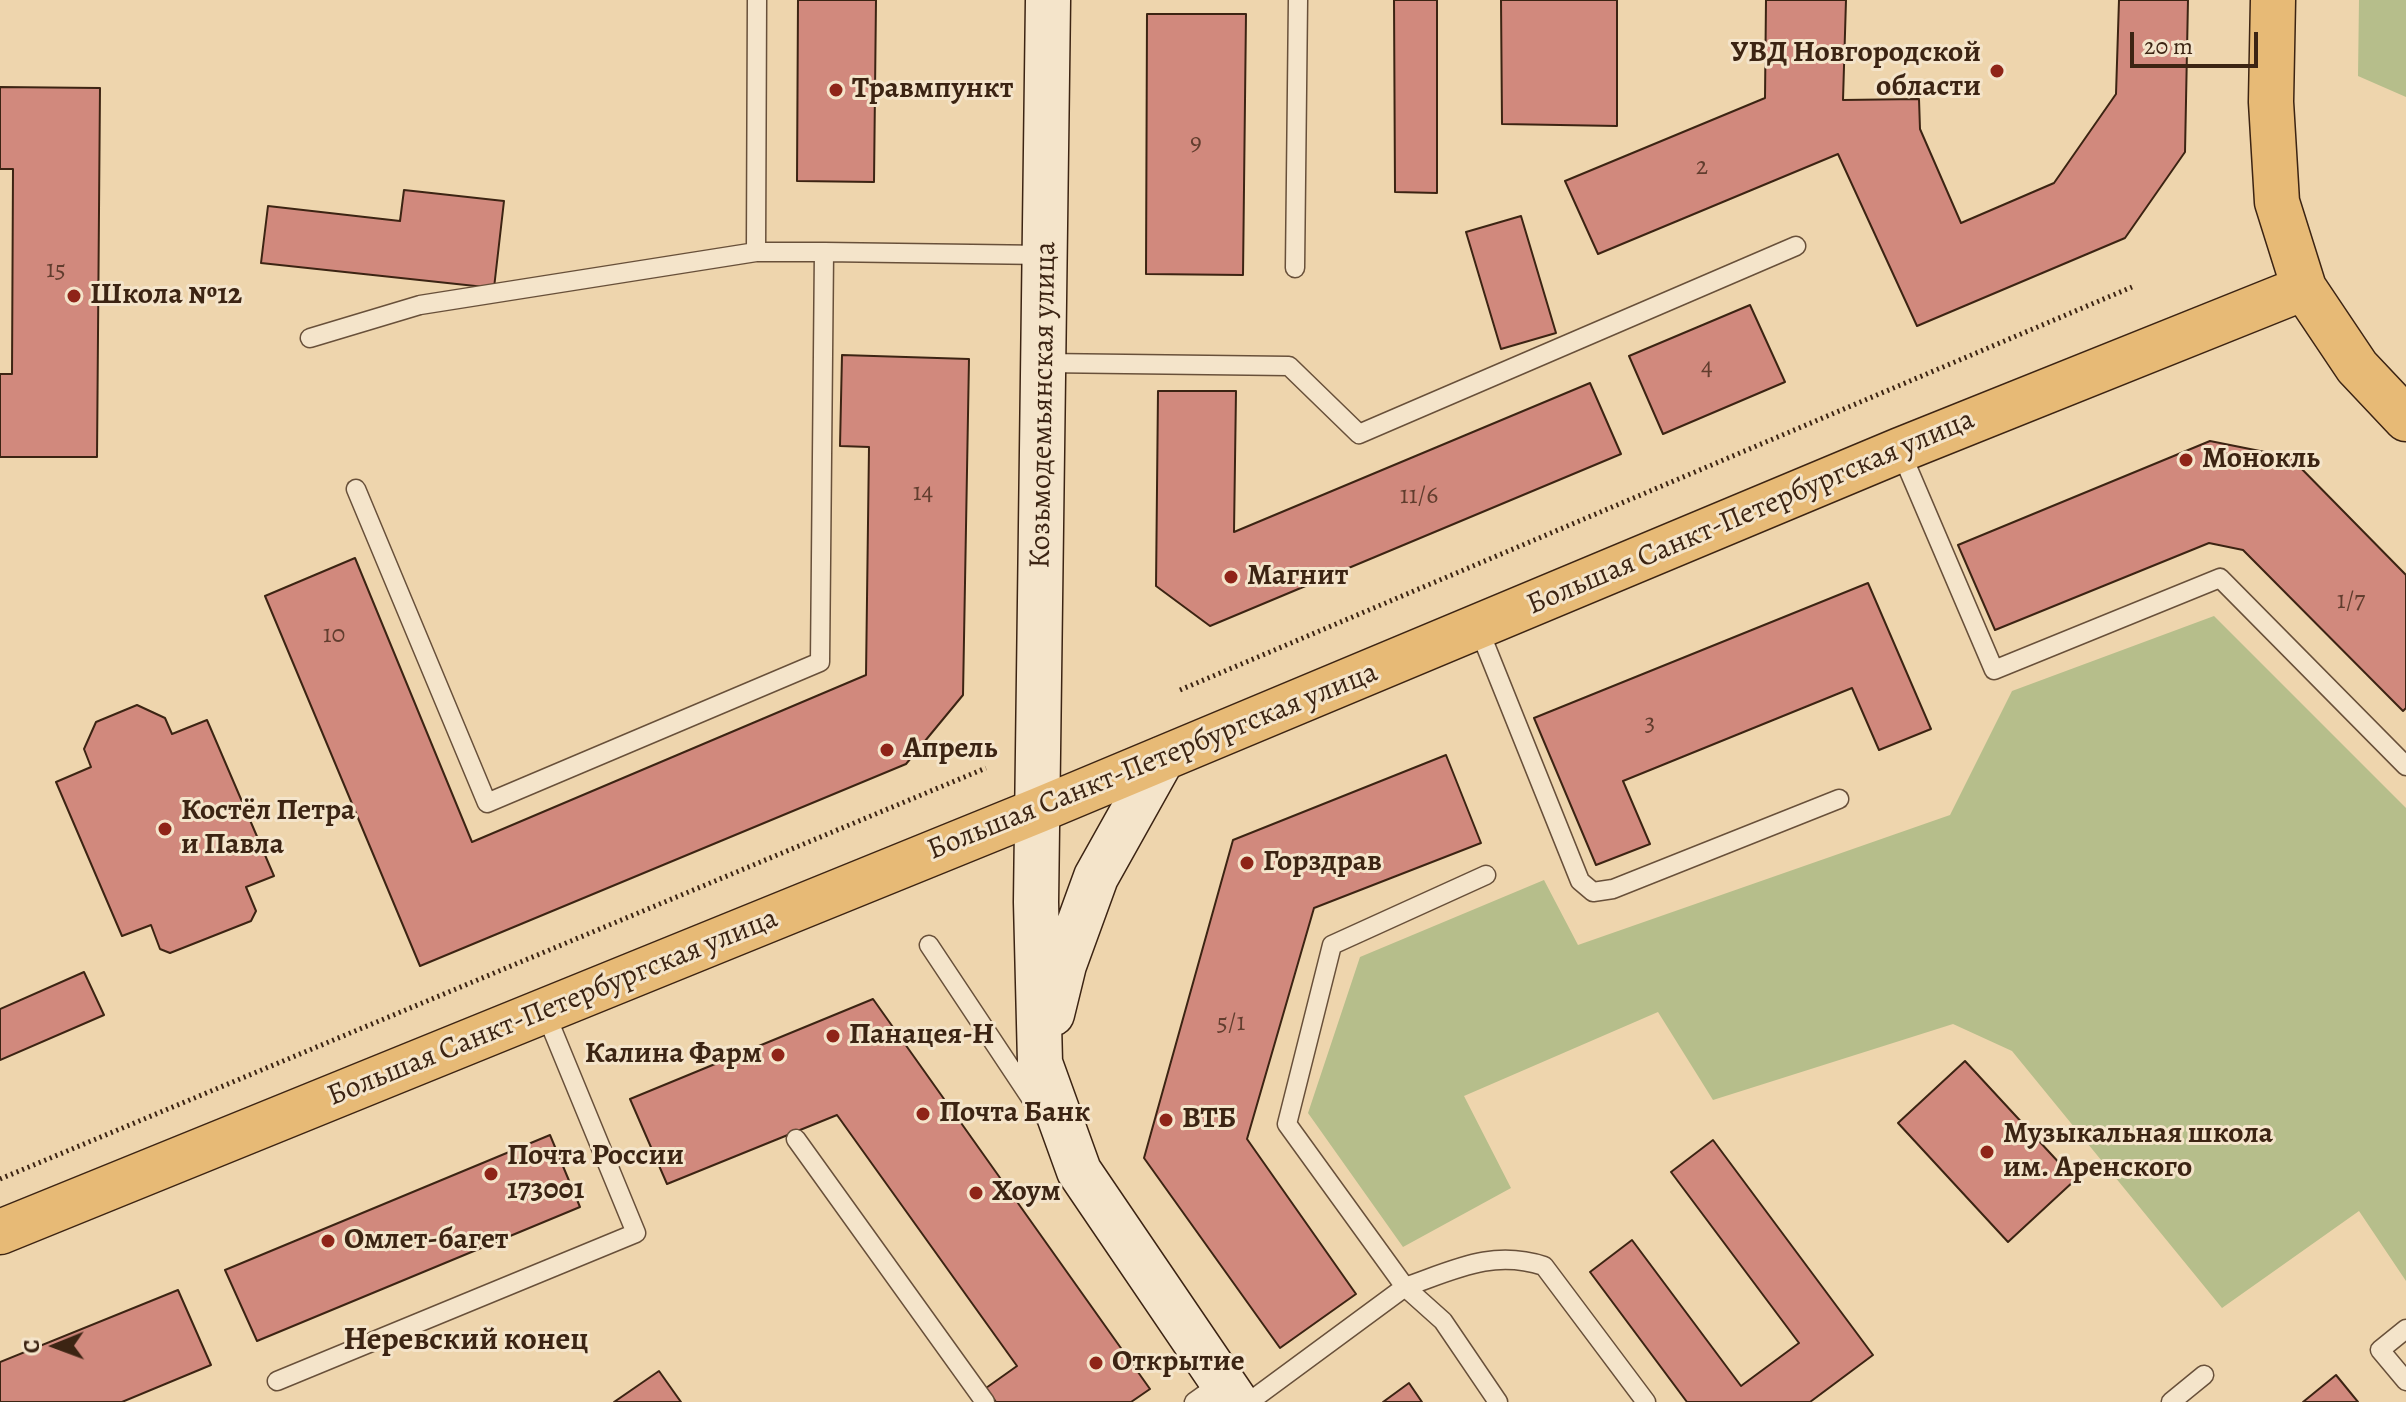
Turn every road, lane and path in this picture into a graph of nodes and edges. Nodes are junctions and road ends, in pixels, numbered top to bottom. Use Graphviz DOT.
graph roads {
  1 [pos="757,0"];
  2 [pos="1048,0"];
  3 [pos="1298,0"];
  4 [pos="2273,0"];
  5 [pos="1796,246"];
  6 [pos="756,252"];
  7 [pos="824,252"];
  8 [pos="1045,255"];
  9 [pos="1295,268"];
  10 [pos="2132,287"];
  11 [pos="2304,288"];
  12 [pos="310,338"];
  13 [pos="1044,363"];
  14 [pos="2406,419"];
  15 [pos="1900,450"];
  16 [pos="356,489"];
  17 [pos="1478,627"];
  18 [pos="1180,690"];
  19 [pos="1162,759"];
  20 [pos="2406,766"];
  21 [pos="986,768"];
  22 [pos="1839,799"];
  23 [pos="1039,810"];
  24 [pos="1486,875"];
  25 [pos="929,945"];
  26 [pos="545,1012"];
  27 [pos="1040,1063"];
  28 [pos="796,1139"];
  29 [pos="1079,1171"];
  30 [pos="0,1179"];
  31 [pos="0,1232"];
  32 [pos="1405,1287"];
  33 [pos="2406,1329"];
  34 [pos="2204,1375"];
  35 [pos="277,1381"];
  36 [pos="2406,1381"];
  37 [pos="1225,1397"];
  38 [pos="985,1402"];
  39 [pos="1498,1402"];
  40 [pos="1645,1402"];
  41 [pos="2171,1402"];
  1 -- 6 [label="lane"];
  2 -- 8 [label="street, Козьмодемьянская улица"];
  3 -- 9 [label="lane"];
  4 -- 11 [label="main road"];
  5 -- 13 [label="lane"];
  6 -- 7 [label="lane"];
  6 -- 12 [label="lane"];
  7 -- 8 [label="lane"];
  7 -- 16 [label="lane"];
  8 -- 13 [label="street, Козьмодемьянская улица"];
  10 -- 18 [label="path"];
  11 -- 14 [label="main road"];
  11 -- 15 [label="main road, Большая Санкт-Петербургская улица"];
  13 -- 23 [label="street, Козьмодемьянская улица"];
  15 -- 17 [label="main road, Большая Санкт-Петербургская улица"];
  15 -- 20 [label="lane"];
  17 -- 19 [label="main road, Большая Санкт-Петербургская улица"];
  17 -- 22 [label="lane"];
  19 -- 23 [label="main road, Большая Санкт-Петербургская улица"];
  19 -- 27 [label="street"];
  21 -- 30 [label="path"];
  23 -- 26 [label="main road, Большая Санкт-Петербургская улица"];
  23 -- 27 [label="street, Козьмодемьянская улица"];
  24 -- 32 [label="lane"];
  25 -- 29 [label="lane"];
  26 -- 31 [label="main road, Большая Санкт-Петербургская улица"];
  26 -- 35 [label="lane"];
  27 -- 29 [label="street, Козьмодемьянская улица"];
  28 -- 38 [label="lane"];
  29 -- 37 [label="street, Козьмодемьянская улица"];
  32 -- 37 [label="lane"];
  32 -- 39 [label="lane"];
  32 -- 40 [label="lane"];
  33 -- 36 [label="lane"];
  34 -- 41 [label="lane"];
}
